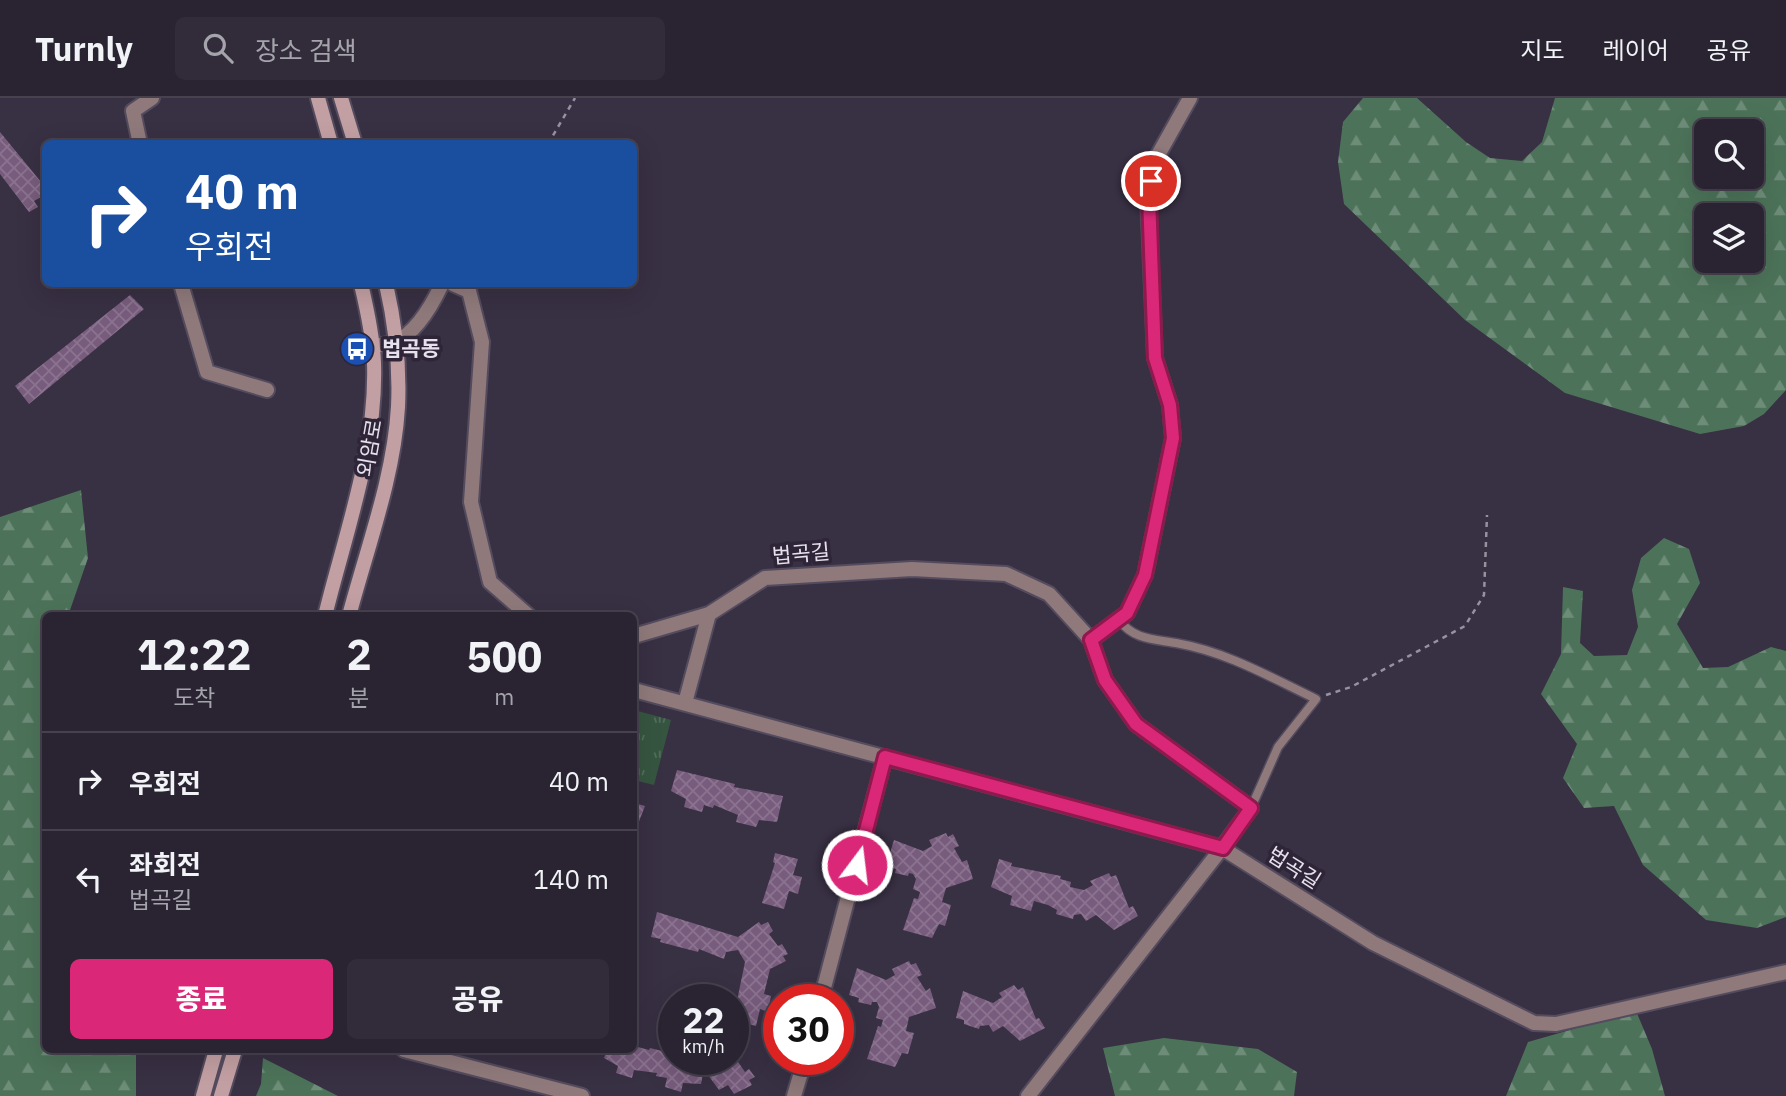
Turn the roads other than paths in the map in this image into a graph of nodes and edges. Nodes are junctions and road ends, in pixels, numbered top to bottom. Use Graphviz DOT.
graph roads {
  1 [pos="152,98"];
  2 [pos="318,98"];
  3 [pos="341,98"];
  4 [pos="1190,98"];
  5 [pos="139,140"];
  6 [pos="330,140"];
  7 [pos="354,140"];
  8 [pos="182,287"];
  9 [pos="362,287"];
  10 [pos="386,287"];
  11 [pos="440,287"];
  12 [pos="460,287"];
  13 [pos="395,342"];
  14 [pos="372,346"];
  15 [pos="267,390"];
  16 [pos="326,612"];
  17 [pos="350,612"];
  18 [pos="525,612"];
  19 [pos="709,614"];
  20 [pos="1119,620"];
  21 [pos="637,635"];
  22 [pos="1091,640"];
  23 [pos="637,691"];
  24 [pos="685,703"];
  25 [pos="885,757"];
  26 [pos="1251,808"];
  27 [pos="1223,848"];
  28 [pos="1786,972"];
  29 [pos="825,984"];
  30 [pos="215,1053"];
  31 [pos="234,1053"];
  32 [pos="427,1053"];
  33 [pos="800,1075"];
  34 [pos="203,1096"];
  35 [pos="221,1096"];
  36 [pos="582,1096"];
  37 [pos="794,1096"];
  38 [pos="1028,1096"];
  1 -- 5 [label="street"];
  2 -- 6 [label="main road"];
  3 -- 7 [label="main road"];
  4 -- 20 [label="street"];
  8 -- 15 [label="street"];
  9 -- 14 [label="main road, 외암로"];
  10 -- 13 [label="main road, 외암로"];
  11 -- 13 [label="street"];
  12 -- 18 [label="street"];
  13 -- 14 [label="street"];
  13 -- 17 [label="main road, 외암로"];
  14 -- 16 [label="main road, 외암로"];
  19 -- 21 [label="street, 법곡길"];
  19 -- 22 [label="street, 법곡길"];
  19 -- 24 [label="street"];
  20 -- 22 [label="street"];
  20 -- 26 [label="lane"];
  22 -- 26 [label="street, 법곡길"];
  23 -- 24 [label="street"];
  24 -- 25 [label="street, 법곡길"];
  25 -- 27 [label="street, 법곡길"];
  25 -- 29 [label="street"];
  26 -- 27 [label="street"];
  27 -- 28 [label="street, 법곡길"];
  27 -- 38 [label="street"];
  30 -- 34 [label="main road"];
  31 -- 35 [label="main road"];
  32 -- 36 [label="street"];
  33 -- 37 [label="street"];
}
